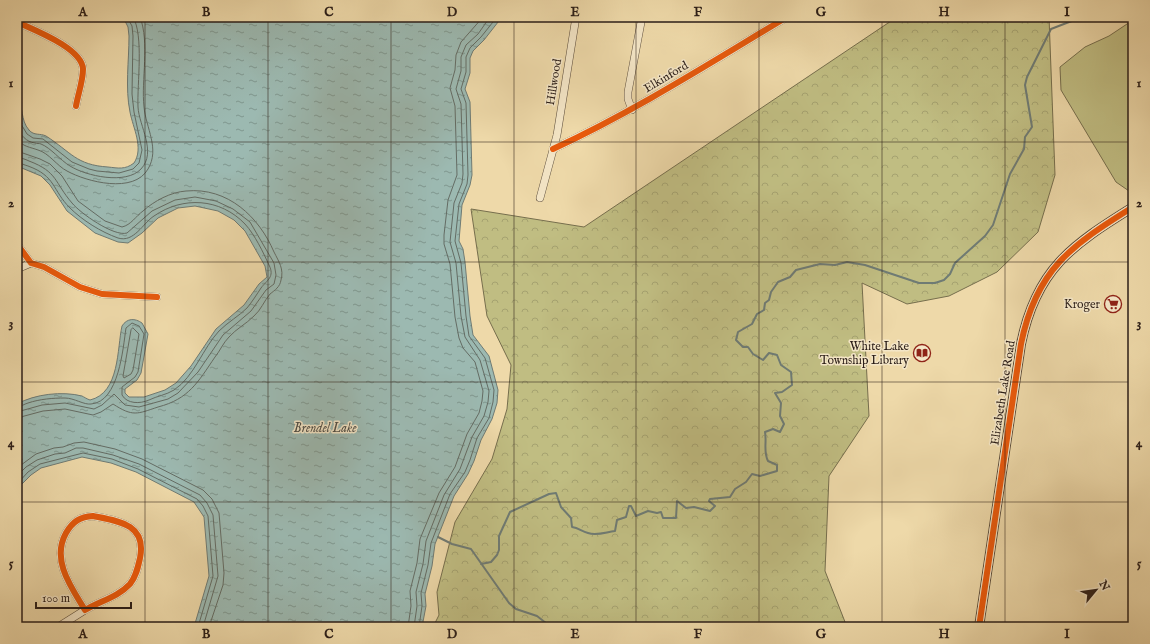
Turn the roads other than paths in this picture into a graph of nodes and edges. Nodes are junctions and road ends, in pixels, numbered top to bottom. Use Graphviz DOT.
graph roads {
  1 [pos="576,17"];
  2 [pos="642,17"];
  3 [pos="787,17"];
  4 [pos="17,22"];
  5 [pos="76,106"];
  6 [pos="632,110"];
  7 [pos="553,149"];
  8 [pos="540,198"];
  9 [pos="1133,207"];
  10 [pos="17,244"];
  11 [pos="31,263"];
  12 [pos="17,269"];
  13 [pos="157,297"];
  14 [pos="85,610"];
  15 [pos="58,627"];
  16 [pos="979,627"];
  1 -- 7 [label="street, Hillwood"];
  2 -- 6 [label="street"];
  3 -- 6 [label="street, Elkinford"];
  4 -- 5 [label="street"];
  6 -- 7 [label="street, Elkinford"];
  7 -- 8 [label="street, Hillwood"];
  9 -- 16 [label="street, Elizabeth Lake Road"];
  10 -- 11 [label="street"];
  11 -- 12 [label="street"];
  11 -- 13 [label="street"];
  14 -- 14 [label="street"];
  14 -- 15 [label="street"];
}
